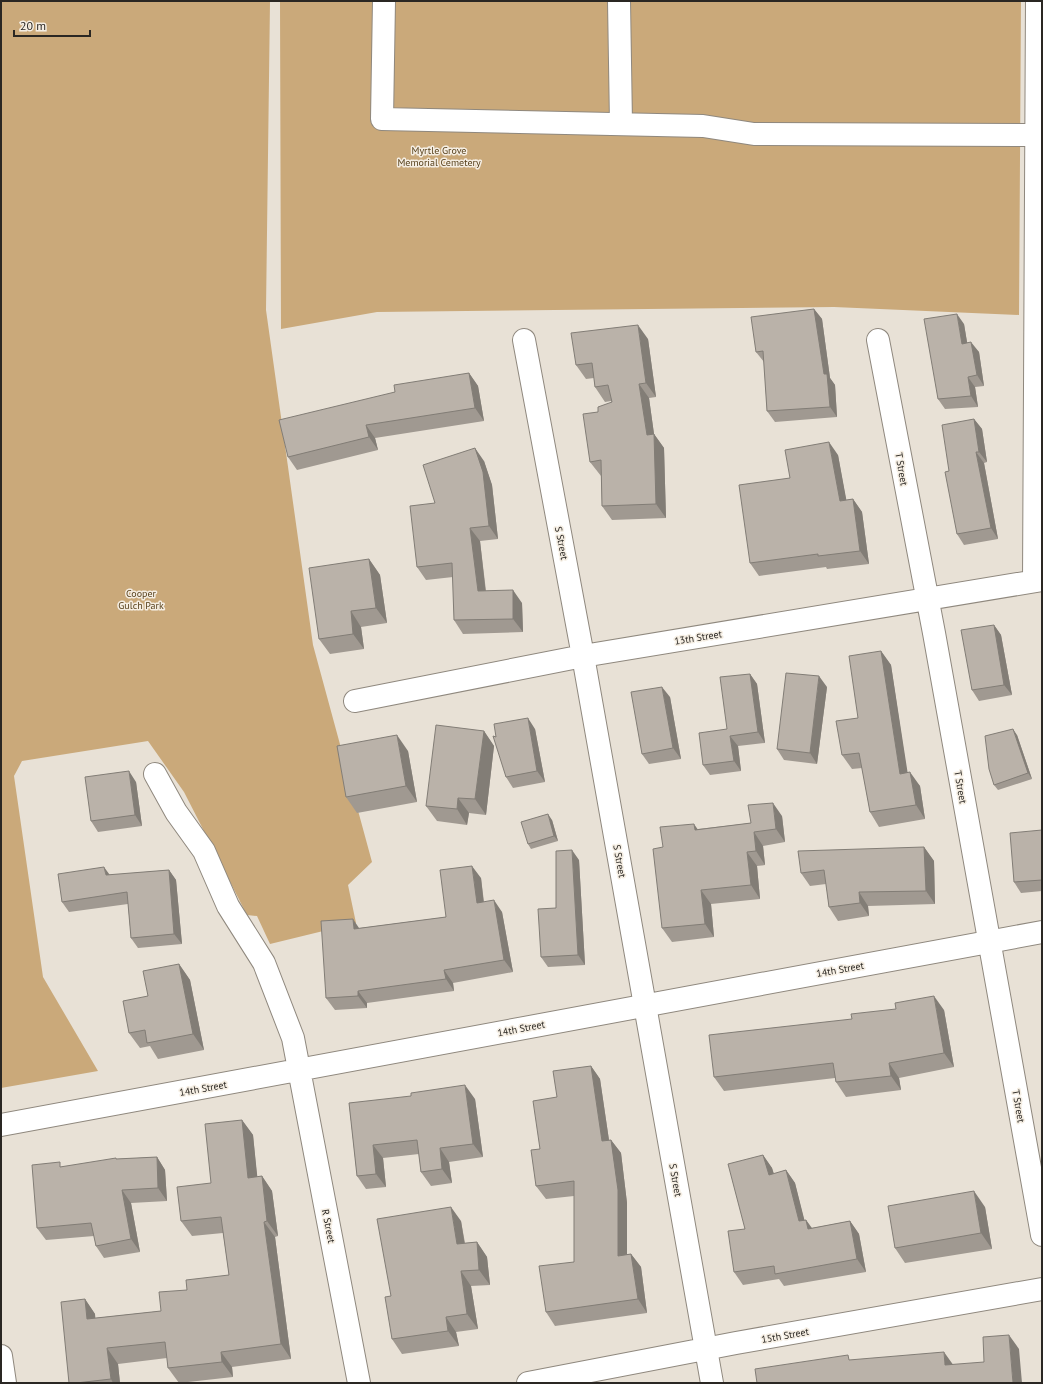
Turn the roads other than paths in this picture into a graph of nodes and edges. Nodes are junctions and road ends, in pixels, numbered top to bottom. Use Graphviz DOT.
graph roads {
  1 [pos="384,1"];
  2 [pos="619,1"];
  3 [pos="1037,1"];
  4 [pos="620,124"];
  5 [pos="1037,135"];
  6 [pos="524,340"];
  7 [pos="878,340"];
  8 [pos="1038,580"];
  9 [pos="926,599"];
  10 [pos="583,656"];
  11 [pos="355,701"];
  12 [pos="155,774"];
  13 [pos="1042,932"];
  14 [pos="989,942"];
  15 [pos="645,1005"];
  16 [pos="300,1070"];
  17 [pos="1,1125"];
  18 [pos="1042,1235"];
  19 [pos="1042,1289"];
  20 [pos="706,1349"];
  21 [pos="1,1356"];
  22 [pos="5,1383"];
  23 [pos="358,1383"];
  24 [pos="528,1383"];
  25 [pos="712,1383"];
  1 -- 4 [label="street"];
  2 -- 4 [label="street"];
  3 -- 5 [label="street"];
  4 -- 5 [label="street"];
  5 -- 8 [label="street"];
  6 -- 10 [label="street, S Street"];
  7 -- 9 [label="street, T Street"];
  8 -- 9 [label="street, 13th Street"];
  9 -- 10 [label="street, 13th Street"];
  9 -- 14 [label="street, T Street"];
  10 -- 11 [label="street, 13th Street"];
  10 -- 15 [label="street, S Street"];
  12 -- 16 [label="street, R Street"];
  13 -- 14 [label="street, 14th Street"];
  14 -- 15 [label="street, 14th Street"];
  14 -- 18 [label="street, T Street"];
  15 -- 16 [label="street, 14th Street"];
  15 -- 20 [label="street, S Street"];
  16 -- 17 [label="street, 14th Street"];
  16 -- 23 [label="street, R Street"];
  19 -- 20 [label="street, 15th Street"];
  20 -- 24 [label="street, 15th Street"];
  20 -- 25 [label="street, S Street"];
  21 -- 22 [label="street"];
}
